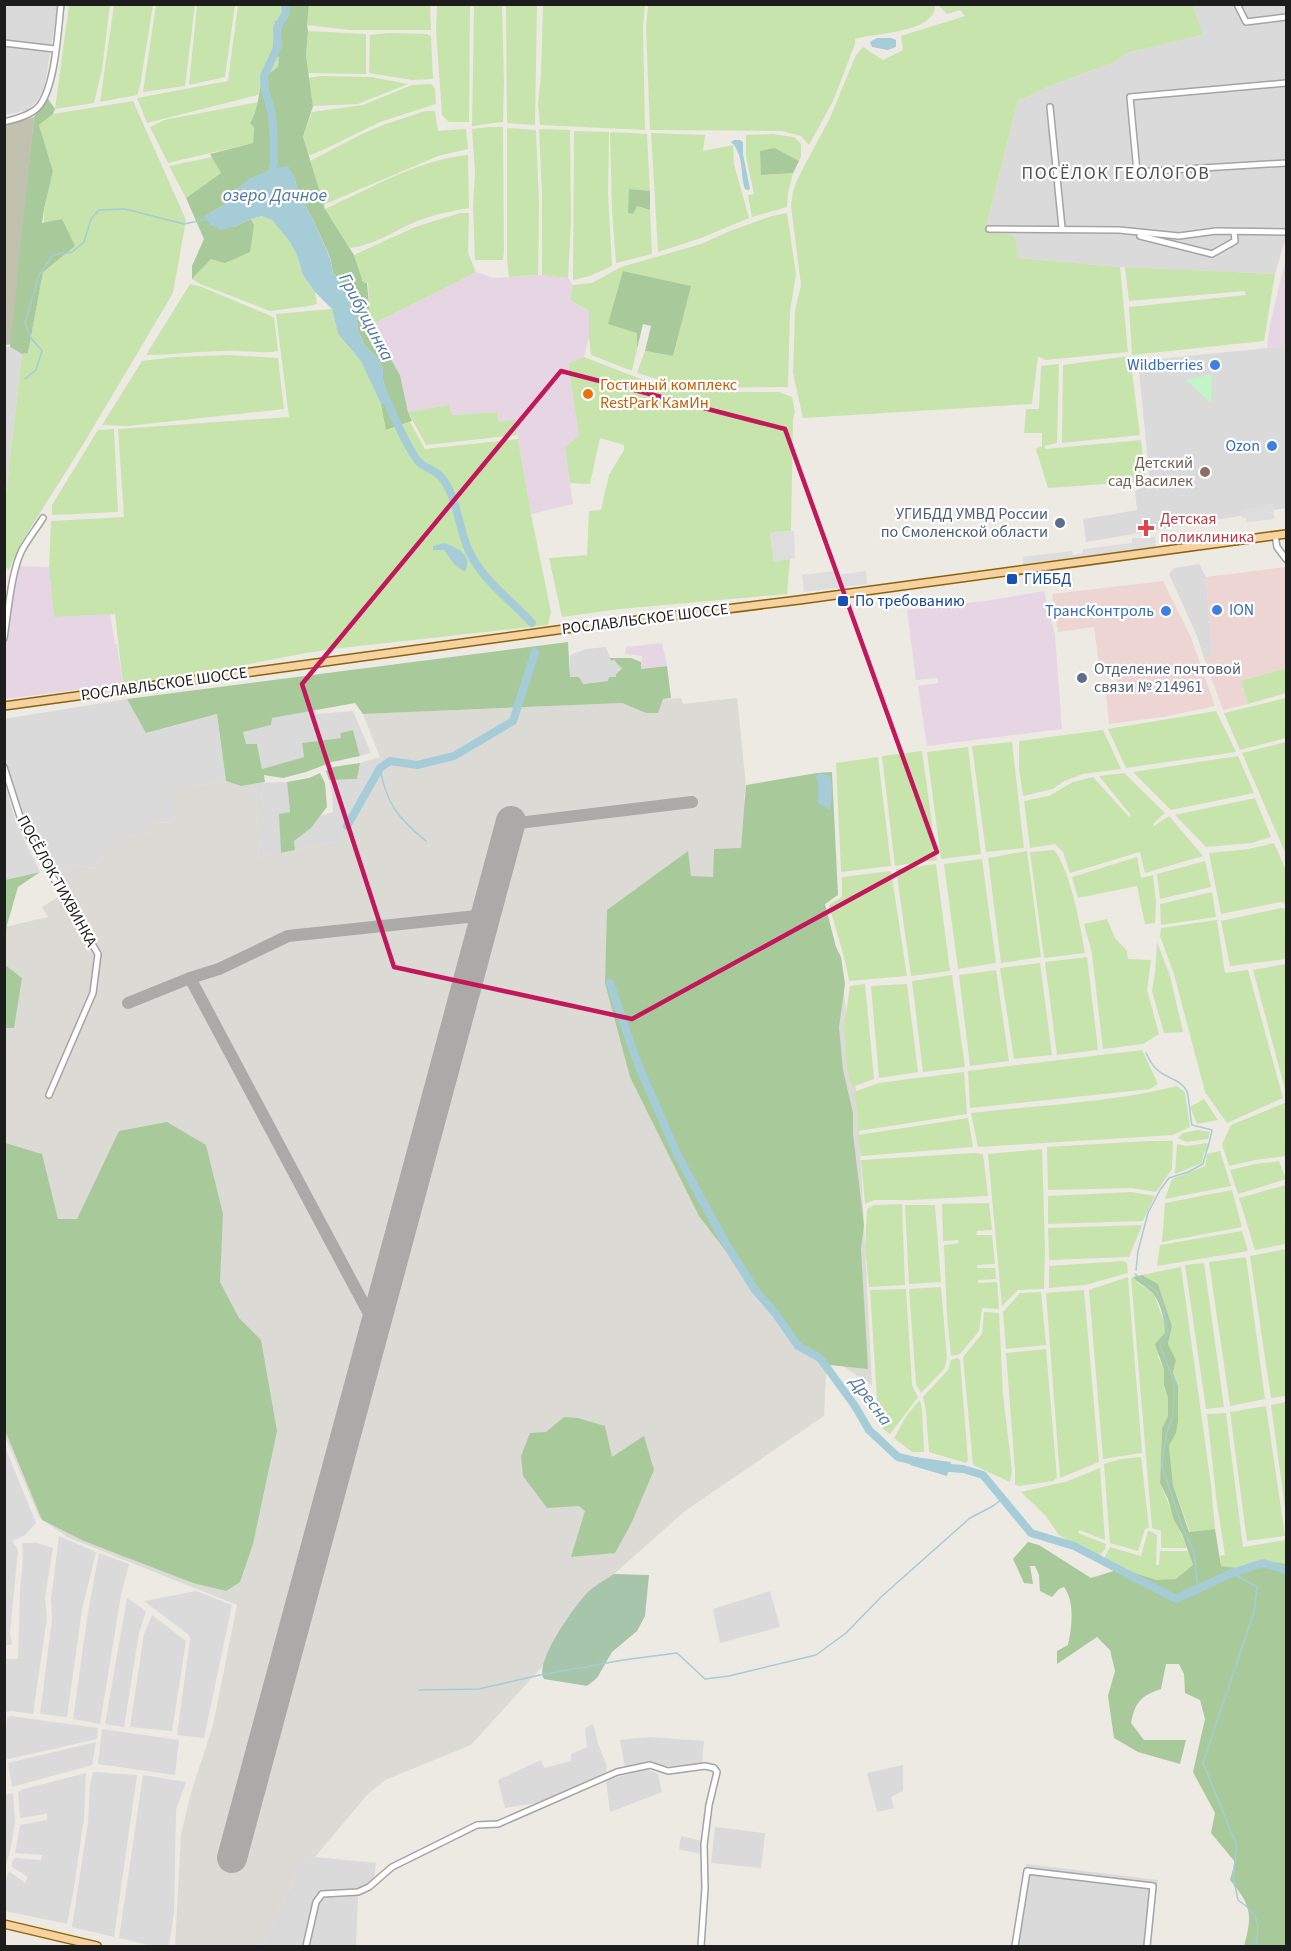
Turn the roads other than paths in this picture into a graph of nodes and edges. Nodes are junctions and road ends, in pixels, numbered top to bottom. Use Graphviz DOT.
graph roads {
  1 [pos="61,4"];
  2 [pos="1238,4"];
  3 [pos="1287,17"];
  4 [pos="4,43"];
  5 [pos="55,49"];
  6 [pos="1287,83"];
  7 [pos="1050,107"];
  8 [pos="4,122"];
  9 [pos="1287,163"];
  10 [pos="1062,228"];
  11 [pos="989,229"];
  12 [pos="1127,232"];
  13 [pos="1234,232"];
  14 [pos="1287,232"];
  15 [pos="43,518"];
  16 [pos="1287,534"];
  17 [pos="1275,536"];
  18 [pos="1287,559"];
  19 [pos="4,638"];
  20 [pos="4,706"];
  21 [pos="4,767"];
  22 [pos="49,1095"];
  23 [pos="4,1924"];
  24 [pos="97,1947"];
  25 [pos="306,1947"];
  26 [pos="701,1947"];
  27 [pos="1015,1947"];
  28 [pos="1147,1947"];
  1 -- 5 [label="street"];
  2 -- 3 [label="street"];
  4 -- 5 [label="street"];
  5 -- 8 [label="street"];
  6 -- 9 [label="street"];
  7 -- 10 [label="street"];
  10 -- 11 [label="street"];
  10 -- 12 [label="street"];
  12 -- 13 [label="street"];
  12 -- 13 [label="street"];
  13 -- 14 [label="street"];
  15 -- 19 [label="street"];
  16 -- 17 [label="main road, РОСЛАВЛЬСКОЕ ШОССЕ"];
  17 -- 18 [label="street"];
  17 -- 20 [label="main road, РОСЛАВЛЬСКОЕ ШОССЕ"];
  21 -- 22 [label="street, ПОСЁЛОК ТИХВИНКА"];
  23 -- 24 [label="main road"];
  25 -- 26 [label="street"];
  27 -- 28 [label="street"];
}
